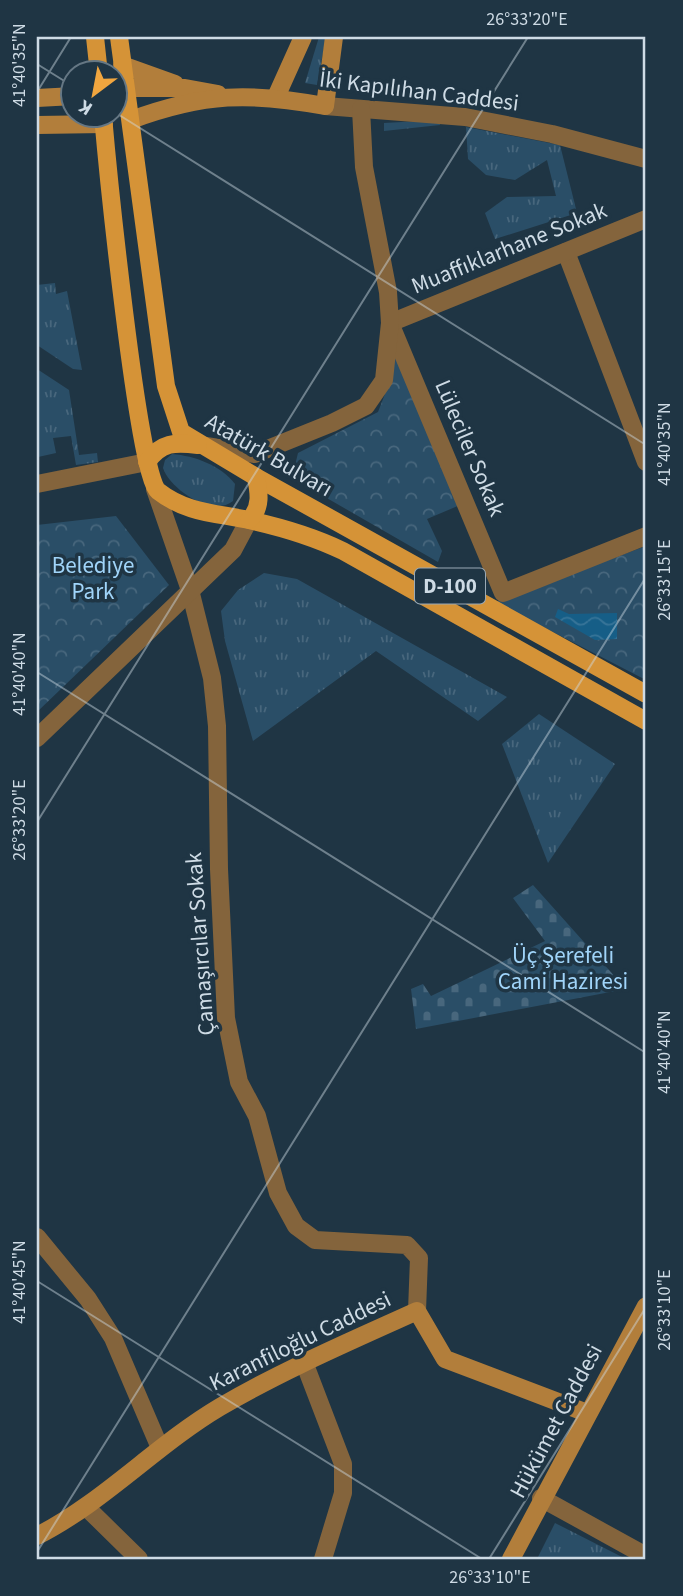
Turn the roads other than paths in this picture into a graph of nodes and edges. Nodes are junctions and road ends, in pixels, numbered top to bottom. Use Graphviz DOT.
graph roads {
  1 [pos="95,37"];
  2 [pos="119,37"];
  3 [pos="303,37"];
  4 [pos="334,37"];
  5 [pos="97,60"];
  6 [pos="121,60"];
  7 [pos="130,68"];
  8 [pos="185,88"];
  9 [pos="130,89"];
  10 [pos="225,95"];
  11 [pos="60,97"];
  12 [pos="276,97"];
  13 [pos="37,98"];
  14 [pos="325,106"];
  15 [pos="361,109"];
  16 [pos="131,120"];
  17 [pos="60,123"];
  18 [pos="37,125"];
  19 [pos="105,130"];
  20 [pos="646,159"];
  21 [pos="646,219"];
  22 [pos="566,252"];
  23 [pos="390,323"];
  24 [pos="201,446"];
  25 [pos="147,462"];
  26 [pos="646,462"];
  27 [pos="256,477"];
  28 [pos="37,484"];
  29 [pos="155,489"];
  30 [pos="249,520"];
  31 [pos="646,536"];
  32 [pos="190,590"];
  33 [pos="646,694"];
  34 [pos="646,720"];
  35 [pos="37,738"];
  36 [pos="37,1237"];
  37 [pos="646,1306"];
  38 [pos="417,1311"];
  39 [pos="640,1331"];
  40 [pos="304,1362"];
  41 [pos="587,1413"];
  42 [pos="160,1448"];
  43 [pos="541,1498"];
  44 [pos="86,1507"];
  45 [pos="37,1536"];
  46 [pos="646,1556"];
  47 [pos="139,1559"];
  48 [pos="323,1559"];
  49 [pos="511,1559"];
  1 -- 5 [label="main road"];
  2 -- 6 [label="main road, Atatürk Bulvarı / D-100"];
  3 -- 12 [label="street"];
  4 -- 14 [label="street"];
  7 -- 8 [label="street"];
  8 -- 9 [label="street, İki Kapılıhan Caddesi"];
  8 -- 10 [label="street, İki Kapılıhan Caddesi"];
  10 -- 12 [label="street, İki Kapılıhan Caddesi"];
  10 -- 16 [label="street, İki Kapılıhan Caddesi"];
  11 -- 13 [label="street"];
  12 -- 14 [label="street, İki Kapılıhan Caddesi"];
  14 -- 15 [label="street, İki Kapılıhan Caddesi"];
  15 -- 20 [label="street, İki Kapılıhan Caddesi"];
  15 -- 23 [label="street, Muaffıklarhane Sokak"];
  16 -- 24 [label="main road, Atatürk Bulvarı / D-100"];
  17 -- 18 [label="street"];
  19 -- 25 [label="main road"];
  21 -- 22 [label="street, Muaffıklarhane Sokak"];
  22 -- 23 [label="street, Muaffıklarhane Sokak"];
  22 -- 26 [label="street"];
  23 -- 24 [label="street, Muaffıklarhane Sokak"];
  23 -- 31 [label="street, Lüleciler Sokak"];
  24 -- 25 [label="main road"];
  24 -- 27 [label="main road, Atatürk Bulvarı / D-100"];
  25 -- 28 [label="street"];
  25 -- 29 [label="main road"];
  27 -- 30 [label="main road"];
  27 -- 33 [label="main road, Atatürk Bulvarı / D-100"];
  29 -- 30 [label="main road, D-100"];
  29 -- 32 [label="street, Çamaşırcılar Sokak"];
  30 -- 32 [label="street"];
  30 -- 34 [label="main road, D-100"];
  32 -- 35 [label="street"];
  32 -- 38 [label="street, Çamaşırcılar Sokak"];
  36 -- 42 [label="street"];
  37 -- 39 [label="street, Hükümet Caddesi"];
  38 -- 40 [label="street, Karanfiloğlu Caddesi"];
  38 -- 41 [label="street, Karanfiloğlu Caddesi"];
  39 -- 41 [label="street, Hükümet Caddesi"];
  40 -- 42 [label="street, Karanfiloğlu Caddesi"];
  40 -- 48 [label="street"];
  41 -- 43 [label="street, Hükümet Caddesi"];
  42 -- 44 [label="street, Karanfiloğlu Caddesi"];
  43 -- 46 [label="street"];
  43 -- 49 [label="street, Hükümet Caddesi"];
  44 -- 45 [label="street, Karanfiloğlu Caddesi"];
  44 -- 47 [label="street"];
}
